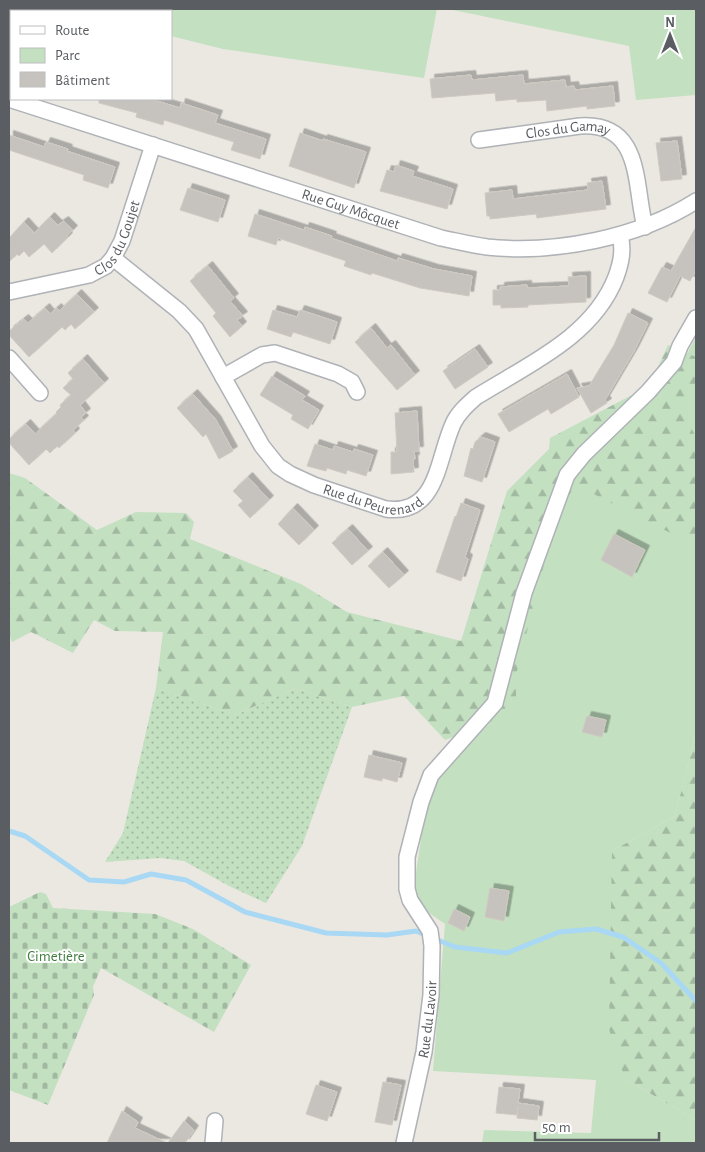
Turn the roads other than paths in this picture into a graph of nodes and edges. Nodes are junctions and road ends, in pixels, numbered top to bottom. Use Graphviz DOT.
graph roads {
  1 [pos="9,100"];
  2 [pos="479,140"];
  3 [pos="153,145"];
  4 [pos="696,201"];
  5 [pos="645,227"];
  6 [pos="620,235"];
  7 [pos="113,258"];
  8 [pos="9,292"];
  9 [pos="696,318"];
  10 [pos="9,358"];
  11 [pos="223,377"];
  12 [pos="357,392"];
  13 [pos="40,393"];
  14 [pos="215,1121"];
  15 [pos="213,1143"];
  16 [pos="404,1143"];
  1 -- 3 [label="street, Rue Guy Môcquet"];
  2 -- 5 [label="street, Clos du Gamay"];
  3 -- 6 [label="street, Rue Guy Môcquet"];
  3 -- 7 [label="street, Clos du Goujet"];
  4 -- 5 [label="street, Rue Guy Môcquet"];
  5 -- 6 [label="street, Rue Guy Môcquet"];
  6 -- 11 [label="street, Rue du Peurenard"];
  7 -- 8 [label="street, Clos du Goujet"];
  7 -- 11 [label="street, Rue du Peurenard"];
  9 -- 16 [label="street, Rue du Lavoir"];
  10 -- 13 [label="street"];
  11 -- 12 [label="street"];
  14 -- 15 [label="street"];
}
